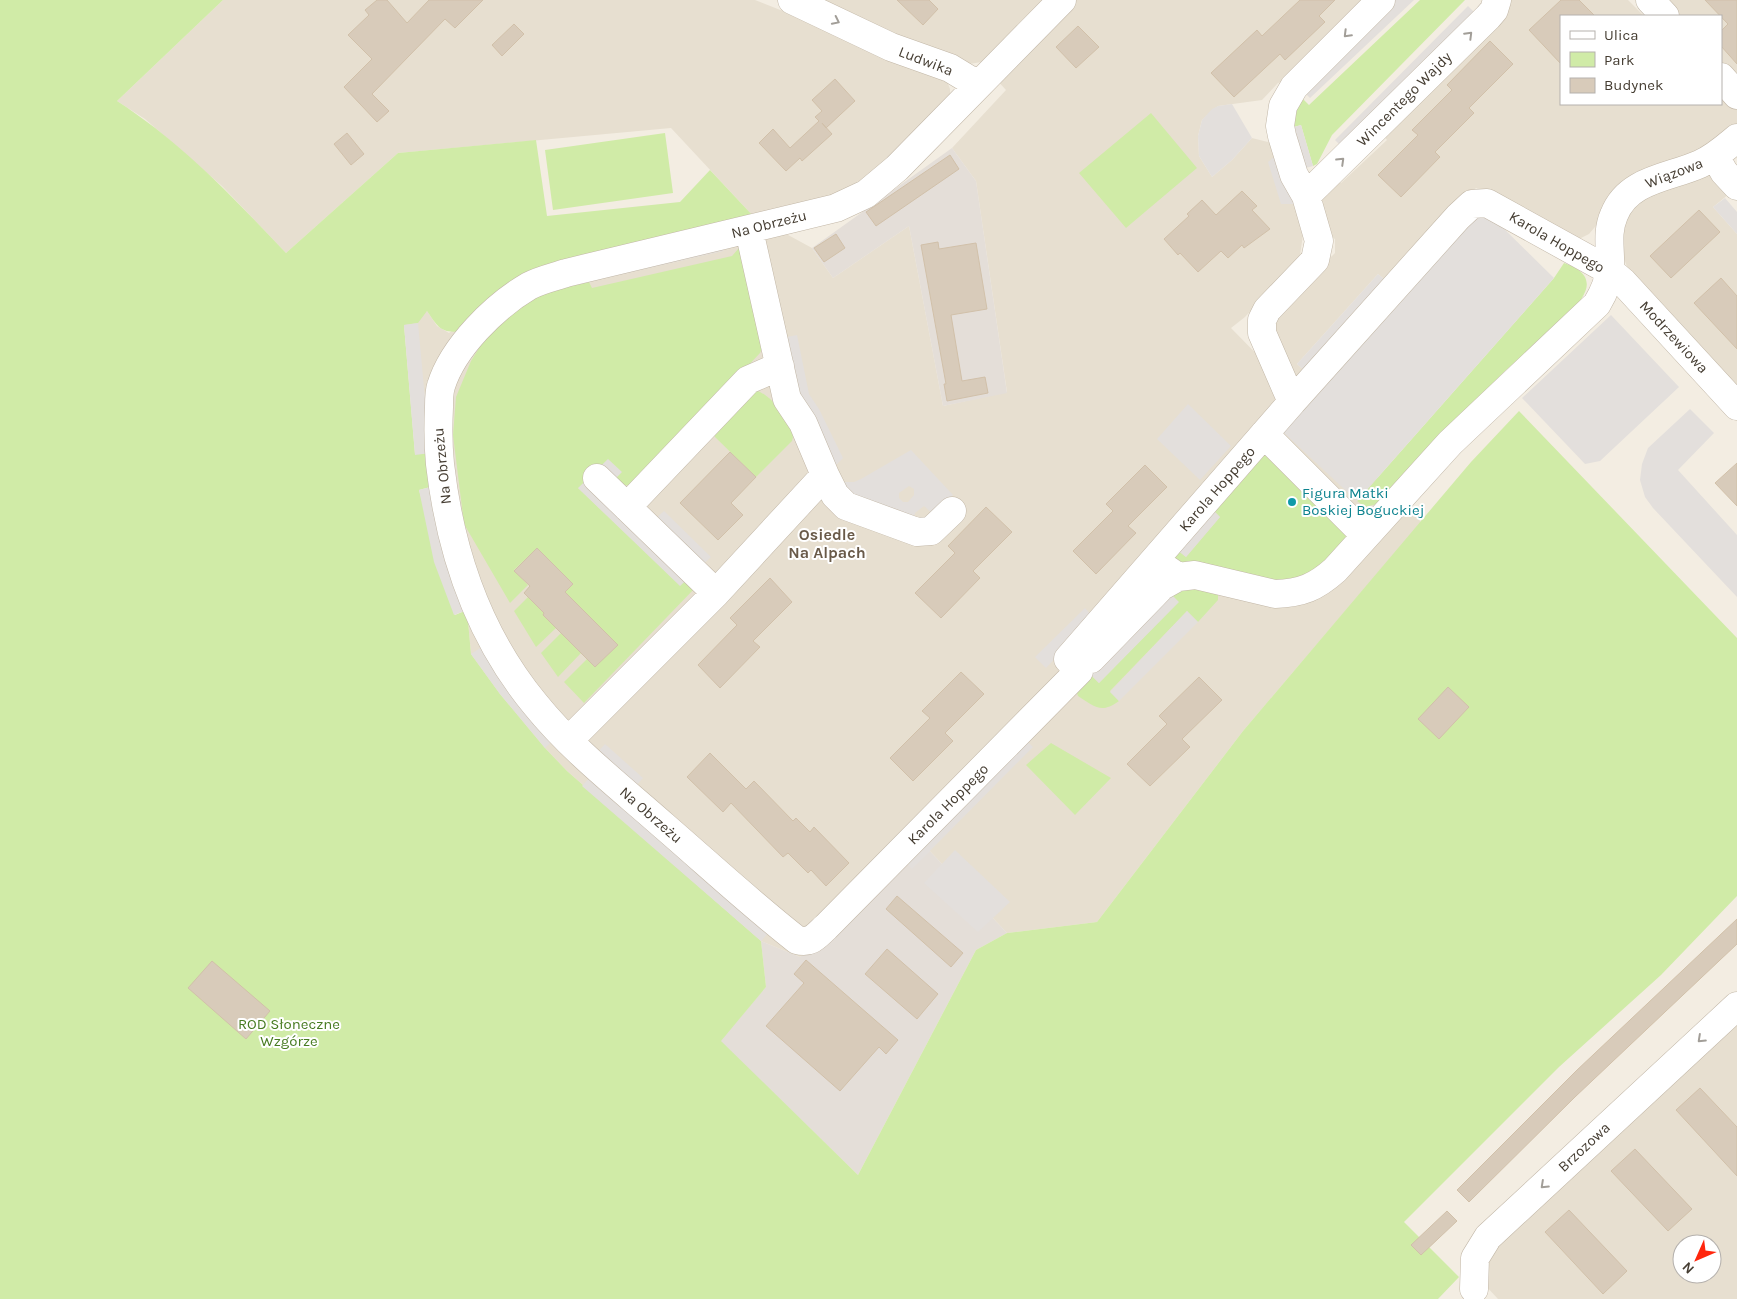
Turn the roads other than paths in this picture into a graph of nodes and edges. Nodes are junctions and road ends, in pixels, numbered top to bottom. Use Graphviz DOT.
graph roads {
  1 [pos="792,0"];
  2 [pos="1062,0"];
  3 [pos="1382,0"];
  4 [pos="1496,0"];
  5 [pos="1650,0"];
  6 [pos="1664,15"];
  7 [pos="1722,78"];
  8 [pos="978,85"];
  9 [pos="1737,95"];
  10 [pos="1737,138"];
  11 [pos="1715,156"];
  12 [pos="1737,186"];
  13 [pos="1306,196"];
  14 [pos="749,230"];
  15 [pos="1610,271"];
  16 [pos="780,366"];
  17 [pos="1292,402"];
  18 [pos="1737,406"];
  19 [pos="1264,434"];
  20 [pos="825,476"];
  21 [pos="597,478"];
  22 [pos="627,507"];
  23 [pos="952,511"];
  24 [pos="1365,535"];
  25 [pos="1155,561"];
  26 [pos="1178,578"];
  27 [pos="716,592"];
  28 [pos="1079,671"];
  29 [pos="569,740"];
  30 [pos="816,936"];
  31 [pos="1737,1006"];
  32 [pos="1473,1296"];
  1 -- 8 [label="street, Ludwika, one-way"];
  2 -- 8 [label="street"];
  3 -- 13 [label="street, one-way"];
  13 -- 4 [label="street, Wincentego Wajdy, one-way"];
  5 -- 6 [label="street"];
  7 -- 9 [label="street"];
  8 -- 14 [label="street, Na Obrzeżu"];
  10 -- 11 [label="street, Wiązowa"];
  11 -- 12 [label="street"];
  11 -- 15 [label="street, Wiązowa"];
  13 -- 17 [label="street"];
  14 -- 16 [label="street"];
  14 -- 29 [label="street, Na Obrzeżu"];
  15 -- 17 [label="street, Karola Hoppego"];
  15 -- 18 [label="street, Modrzewiowa"];
  15 -- 24 [label="street, Karola Hoppego"];
  16 -- 20 [label="street"];
  16 -- 22 [label="street"];
  17 -- 19 [label="street"];
  19 -- 24 [label="street, Karola Hoppego"];
  19 -- 25 [label="street, Karola Hoppego"];
  20 -- 23 [label="street"];
  20 -- 27 [label="street"];
  21 -- 22 [label="street"];
  22 -- 27 [label="street"];
  24 -- 26 [label="street, Karola Hoppego"];
  25 -- 26 [label="street"];
  25 -- 28 [label="street, Karola Hoppego"];
  26 -- 28 [label="street, Karola Hoppego"];
  27 -- 29 [label="street"];
  28 -- 30 [label="street, Karola Hoppego"];
  29 -- 30 [label="street, Na Obrzeżu"];
  31 -- 32 [label="street, Brzozowa, one-way"];
}
